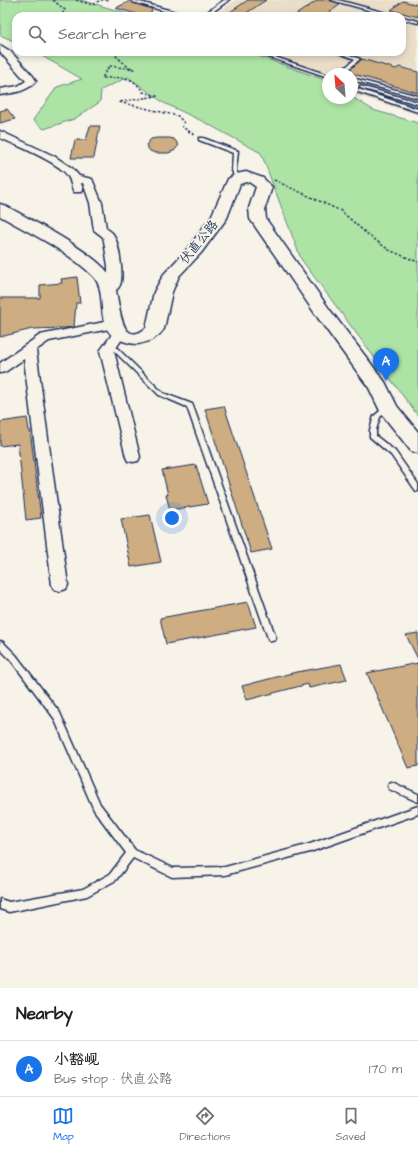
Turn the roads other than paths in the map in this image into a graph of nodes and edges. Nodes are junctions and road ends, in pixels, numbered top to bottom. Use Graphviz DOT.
graph roads {
  1 [pos="227,0"];
  2 [pos="333,0"];
  3 [pos="134,1"];
  4 [pos="171,12"];
  5 [pos="210,12"];
  6 [pos="380,12"];
  7 [pos="406,19"];
  8 [pos="418,22"];
  9 [pos="0,48"];
  10 [pos="268,56"];
  11 [pos="349,56"];
  12 [pos="347,68"];
  13 [pos="322,74"];
  14 [pos="358,81"];
  15 [pos="358,87"];
  16 [pos="358,90"];
  17 [pos="0,92"];
  18 [pos="418,97"];
  19 [pos="418,103"];
  20 [pos="418,111"];
  21 [pos="0,134"];
  22 [pos="201,139"];
  23 [pos="74,178"];
  24 [pos="236,179"];
  25 [pos="78,190"];
  26 [pos="0,209"];
  27 [pos="107,290"];
  28 [pos="115,334"];
  29 [pos="29,349"];
  30 [pos="0,369"];
  31 [pos="388,408"];
  32 [pos="418,446"];
  33 [pos="133,457"];
  34 [pos="418,489"];
  35 [pos="60,585"];
  36 [pos="272,638"];
  37 [pos="0,644"];
  38 [pos="392,786"];
  39 [pos="418,798"];
  40 [pos="418,810"];
  41 [pos="132,853"];
  42 [pos="0,904"];
  1 -- 5 [label="lane"];
  2 -- 6 [label="lane"];
  3 -- 4 [label="lane"];
  7 -- 8 [label="lane"];
  9 -- 17 [label="street"];
  10 -- 13 [label="lane"];
  11 -- 12 [label="lane"];
  14 -- 18 [label="lane"];
  15 -- 19 [label="lane"];
  16 -- 20 [label="lane"];
  21 -- 23 [label="street"];
  22 -- 24 [label="lane"];
  23 -- 25 [label="street"];
  23 -- 27 [label="street"];
  24 -- 28 [label="main road, 伏直公路"];
  24 -- 31 [label="main road"];
  26 -- 27 [label="main road"];
  27 -- 28 [label="main road"];
  28 -- 29 [label="street"];
  28 -- 33 [label="street"];
  28 -- 36 [label="lane"];
  29 -- 30 [label="street"];
  29 -- 35 [label="street"];
  31 -- 32 [label="main road"];
  31 -- 34 [label="lane"];
  37 -- 41 [label="lane"];
  38 -- 39 [label="lane"];
  40 -- 41 [label="lane"];
  41 -- 42 [label="lane"];
}
